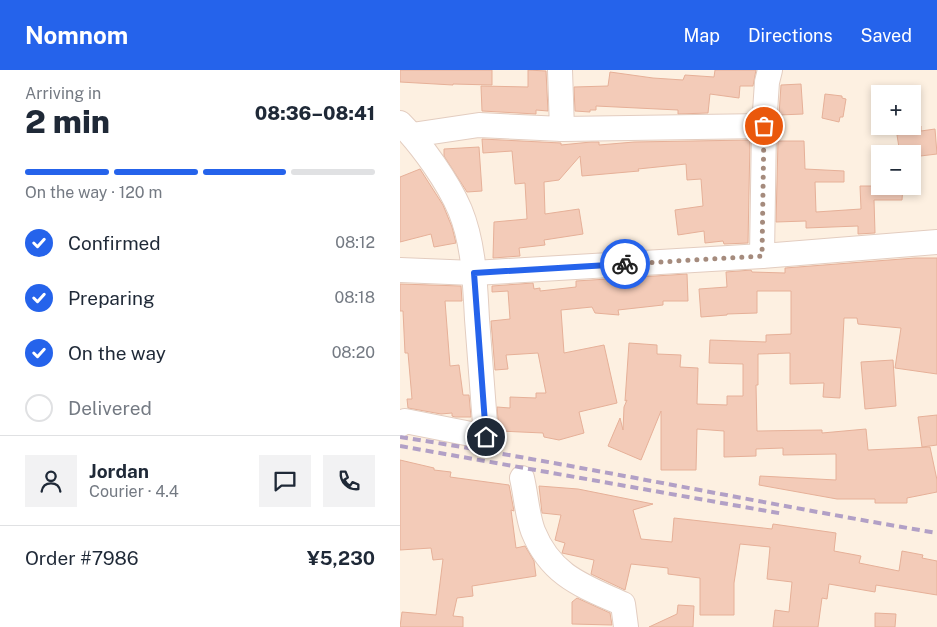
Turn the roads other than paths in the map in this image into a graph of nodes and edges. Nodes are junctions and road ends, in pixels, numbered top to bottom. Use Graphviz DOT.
graph roads {
  1 [pos="560,70"];
  2 [pos="770,70"];
  3 [pos="764,126"];
  4 [pos="406,129"];
  5 [pos="562,129"];
  6 [pos="937,242"];
  7 [pos="762,256"];
  8 [pos="400,270"];
  9 [pos="474,273"];
  10 [pos="400,425"];
  11 [pos="522,478"];
  12 [pos="626,627"];
  1 -- 5 [label="street"];
  2 -- 3 [label="street"];
  3 -- 5 [label="street"];
  3 -- 7 [label="street"];
  4 -- 5 [label="street"];
  4 -- 9 [label="street"];
  6 -- 7 [label="street"];
  7 -- 9 [label="street"];
  8 -- 9 [label="street"];
  9 -- 10 [label="street"];
  11 -- 12 [label="street"];
}
